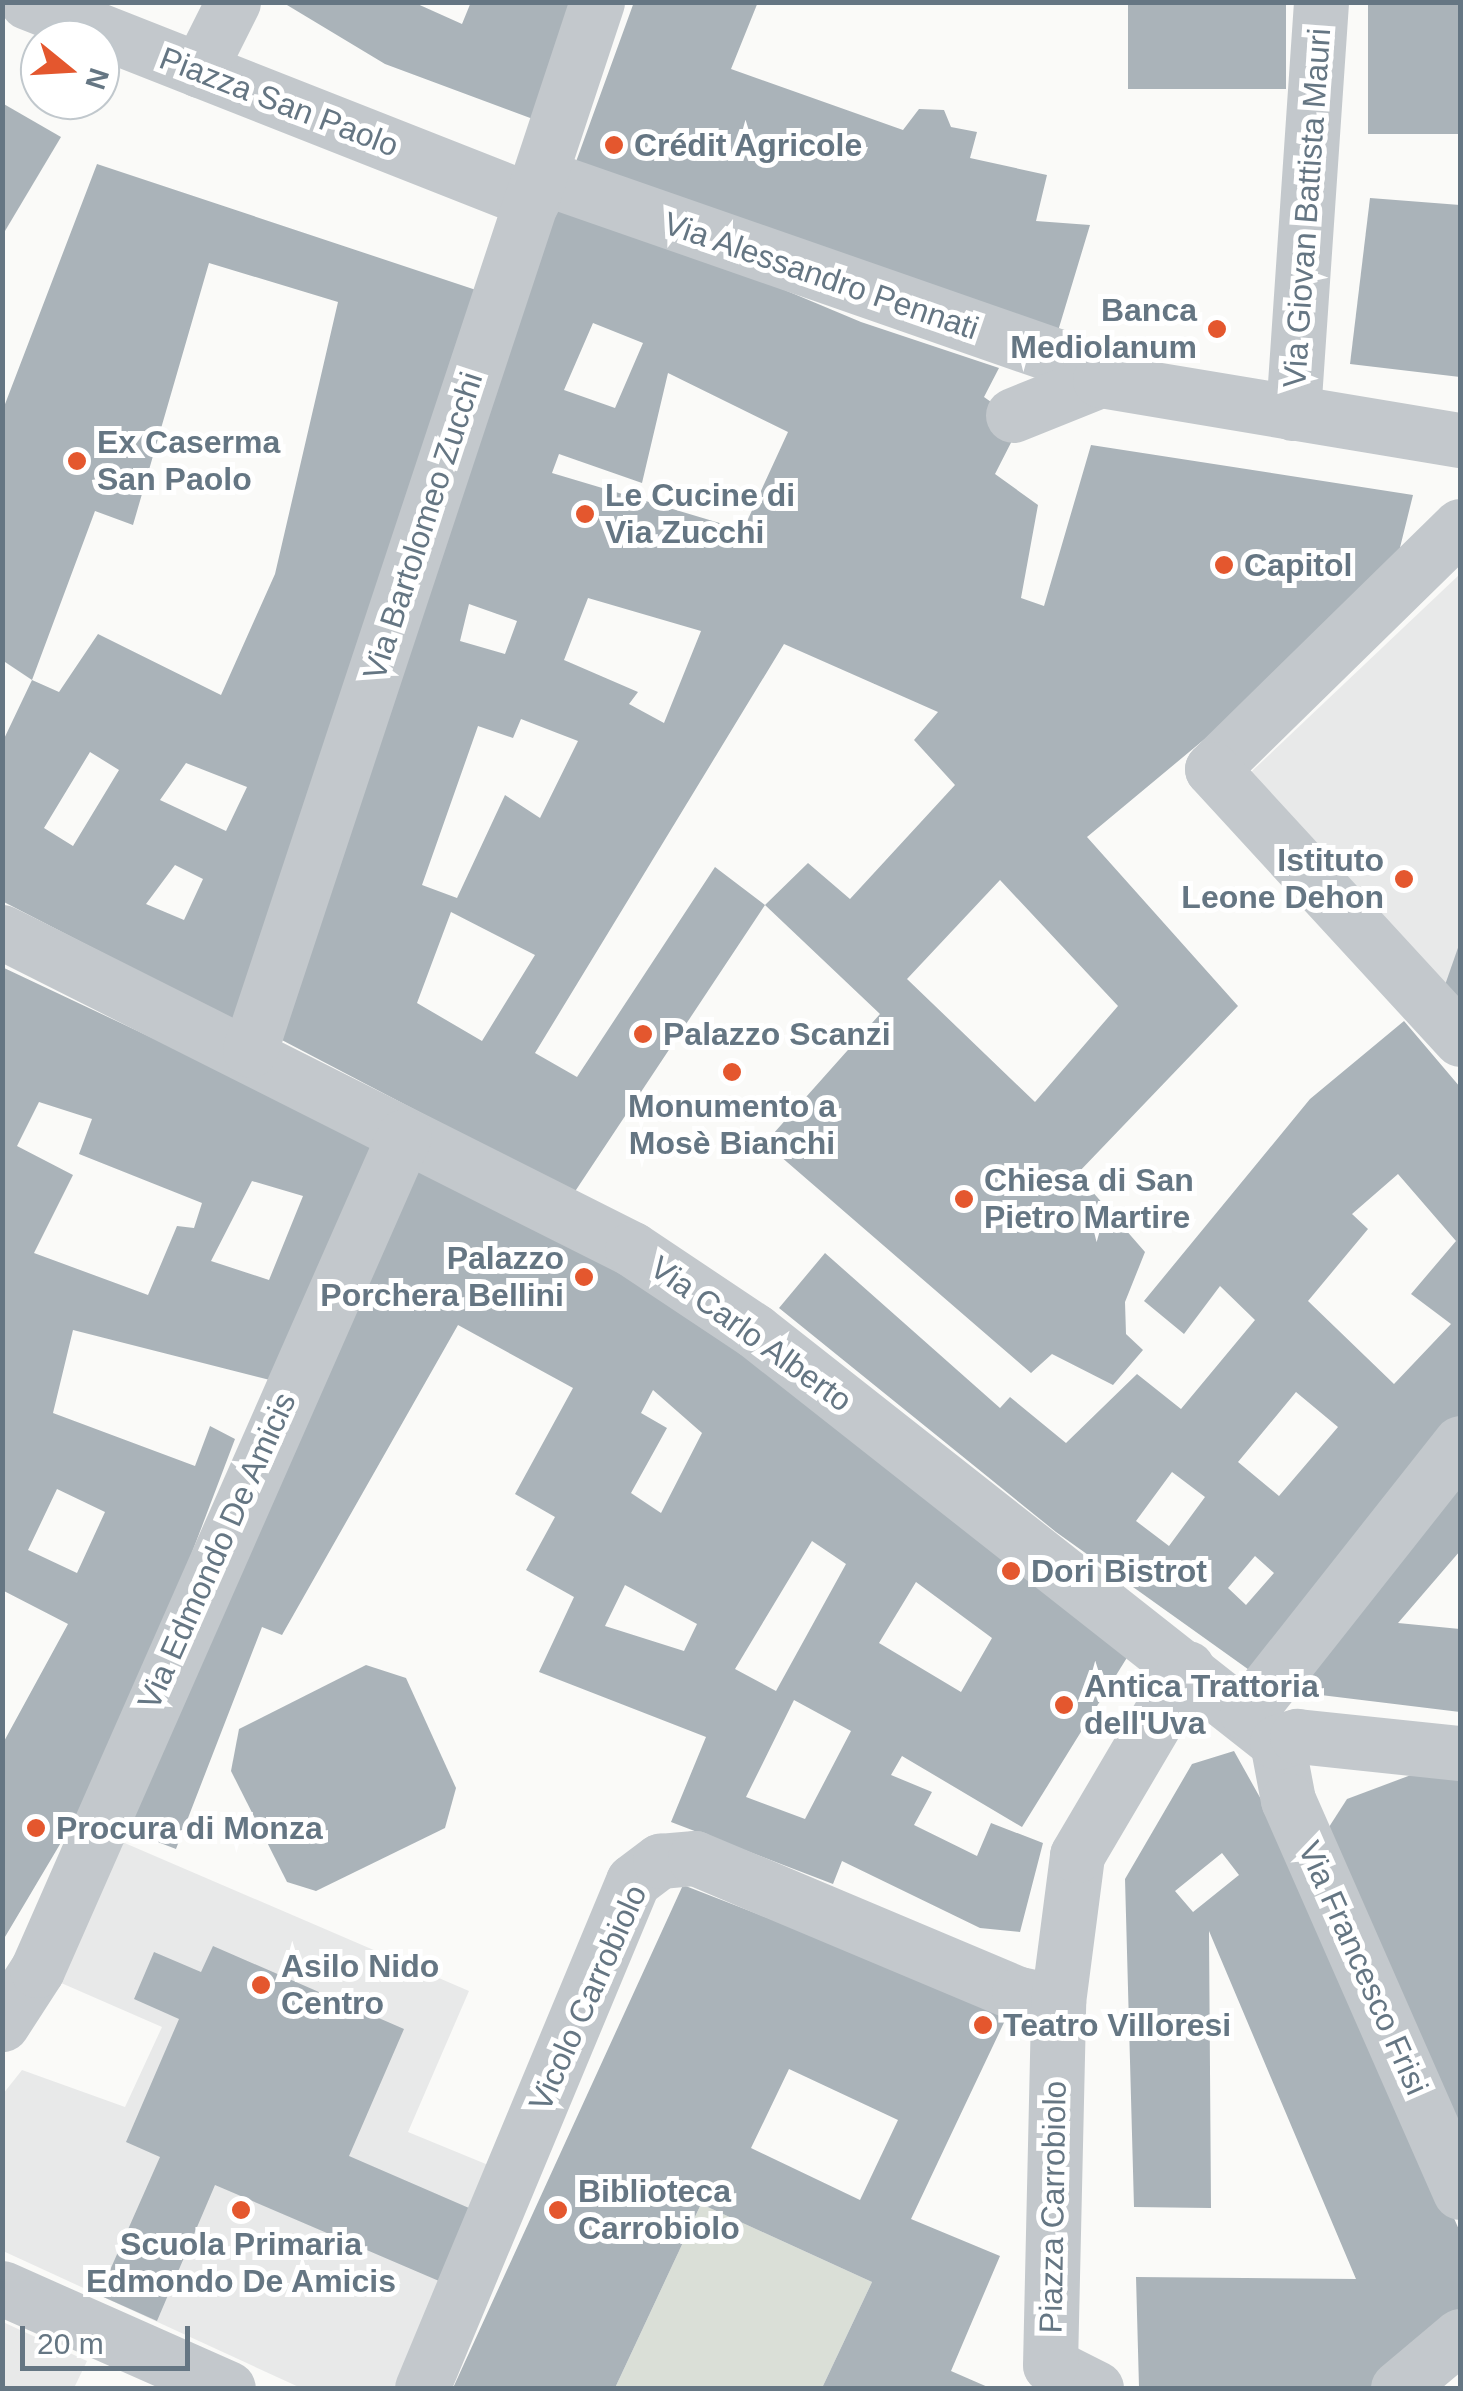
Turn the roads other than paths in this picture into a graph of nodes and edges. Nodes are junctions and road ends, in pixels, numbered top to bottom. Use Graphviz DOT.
graph roads {
  1 [pos="26,2"];
  2 [pos="233,2"];
  3 [pos="597,2"];
  4 [pos="1321,2"];
  5 [pos="198,70"];
  6 [pos="536,189"];
  7 [pos="1100,380"];
  8 [pos="1293,413"];
  9 [pos="1013,415"];
  10 [pos="1460,440"];
  11 [pos="1460,526"];
  12 [pos="2,932"];
  13 [pos="1460,1039"];
  14 [pos="250,1050"];
  15 [pos="404,1136"];
  16 [pos="1460,1444"];
  17 [pos="1188,1668"];
  18 [pos="1262,1728"];
  19 [pos="1460,1754"];
  20 [pos="1038,1998"];
  21 [pos="2,2024"];
  22 [pos="1460,2192"];
  23 [pos="2,2288"];
  24 [pos="1460,2336"];
  25 [pos="144,2372"];
  26 [pos="228,2388"];
  27 [pos="422,2388"];
  28 [pos="1096,2388"];
  29 [pos="1398,2388"];
  1 -- 5 [label="street, Piazza San Paolo"];
  2 -- 5 [label="street"];
  3 -- 6 [label="street, Via Bartolomeo Zucchi"];
  4 -- 8 [label="street, Via Giovan Battista Mauri"];
  5 -- 6 [label="street, Piazza San Paolo"];
  6 -- 7 [label="street, Via Alessandro Pennati"];
  6 -- 14 [label="street, Via Bartolomeo Zucchi"];
  7 -- 8 [label="street, Via Alessandro Pennati"];
  7 -- 9 [label="street"];
  8 -- 10 [label="street, Via Alessandro Pennati"];
  11 -- 13 [label="street"];
  12 -- 14 [label="street, Via Carlo Alberto"];
  14 -- 15 [label="street, Via Carlo Alberto"];
  15 -- 17 [label="street, Via Carlo Alberto"];
  15 -- 21 [label="street, Via Edmondo De Amicis"];
  16 -- 18 [label="street"];
  17 -- 18 [label="street, Via Carlo Alberto"];
  17 -- 20 [label="street, Piazza Carrobiolo"];
  18 -- 19 [label="street"];
  18 -- 22 [label="street, Via Francesco Frisi"];
  20 -- 27 [label="street, Vicolo Carrobiolo"];
  20 -- 28 [label="street, Piazza Carrobiolo"];
  23 -- 25 [label="street"];
  24 -- 29 [label="street"];
  25 -- 26 [label="street"];
}
